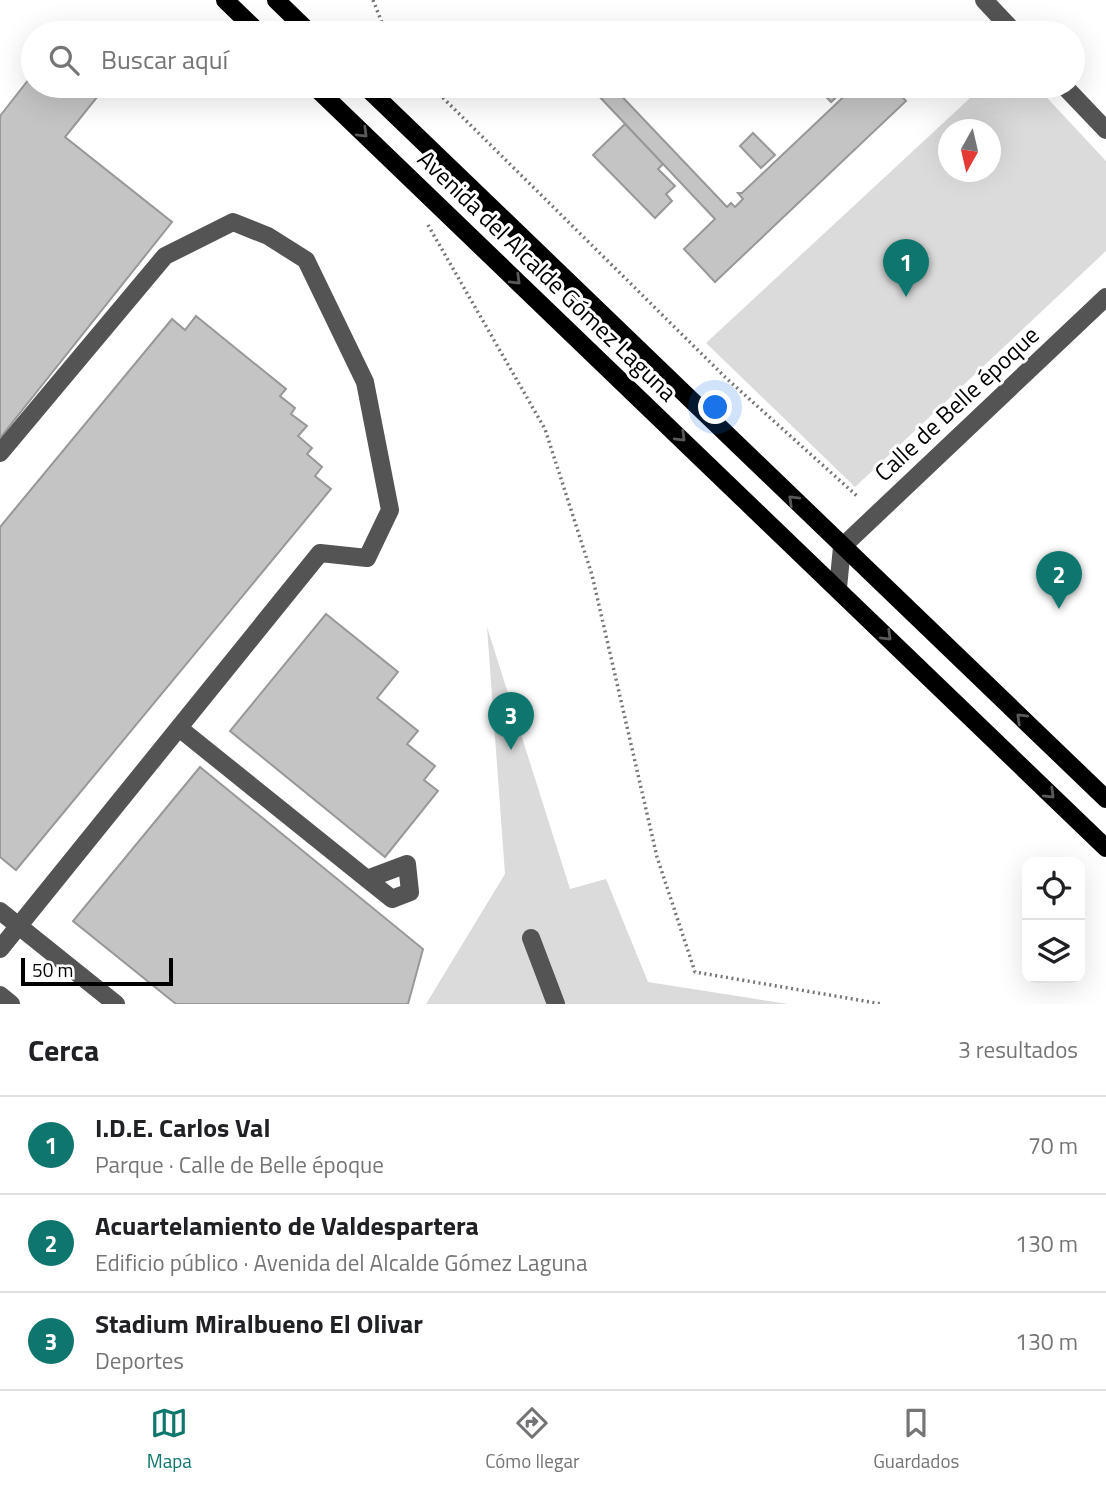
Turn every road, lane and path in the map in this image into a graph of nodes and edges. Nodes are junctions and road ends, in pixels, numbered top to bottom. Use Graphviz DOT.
graph roads {
  1 [pos="225,0"];
  2 [pos="276,0"];
  3 [pos="373,0"];
  4 [pos="989,2"];
  5 [pos="247,21"];
  6 [pos="298,21"];
  7 [pos="381,21"];
  8 [pos="1005,21"];
  9 [pos="326,98"];
  10 [pos="377,98"];
  11 [pos="443,98"];
  12 [pos="1075,98"];
  13 [pos="1106,130"];
  14 [pos="428,225"];
  15 [pos="1106,298"];
  16 [pos="0,453"];
  17 [pos="857,496"];
  18 [pos="842,547"];
  19 [pos="838,588"];
  20 [pos="178,728"];
  21 [pos="1106,799"];
  22 [pos="1106,849"];
  23 [pos="368,879"];
  24 [pos="0,911"];
  25 [pos="18,926"];
  26 [pos="531,938"];
  27 [pos="0,949"];
  28 [pos="0,995"];
  29 [pos="10,1004"];
  30 [pos="116,1004"];
  31 [pos="556,1004"];
  32 [pos="882,1004"];
  1 -- 5 [label="main road"];
  2 -- 6 [label="main road"];
  3 -- 7 [label="path"];
  4 -- 8 [label="street"];
  9 -- 19 [label="main road, Avenida del Alcalde Gómez Laguna, one-way"];
  18 -- 10 [label="main road, Avenida del Alcalde Gómez Laguna, one-way"];
  11 -- 17 [label="path"];
  12 -- 13 [label="street"];
  14 -- 32 [label="path"];
  15 -- 18 [label="street, Calle de Belle époque"];
  16 -- 20 [label="street"];
  18 -- 19 [label="street"];
  21 -- 18 [label="main road, Avenida del Alcalde Gómez Laguna, one-way"];
  19 -- 22 [label="main road, Avenida del Alcalde Gómez Laguna, one-way"];
  20 -- 23 [label="street"];
  20 -- 25 [label="street"];
  24 -- 25 [label="street"];
  25 -- 27 [label="street"];
  25 -- 30 [label="street"];
  26 -- 31 [label="street"];
  28 -- 29 [label="street"];
}
